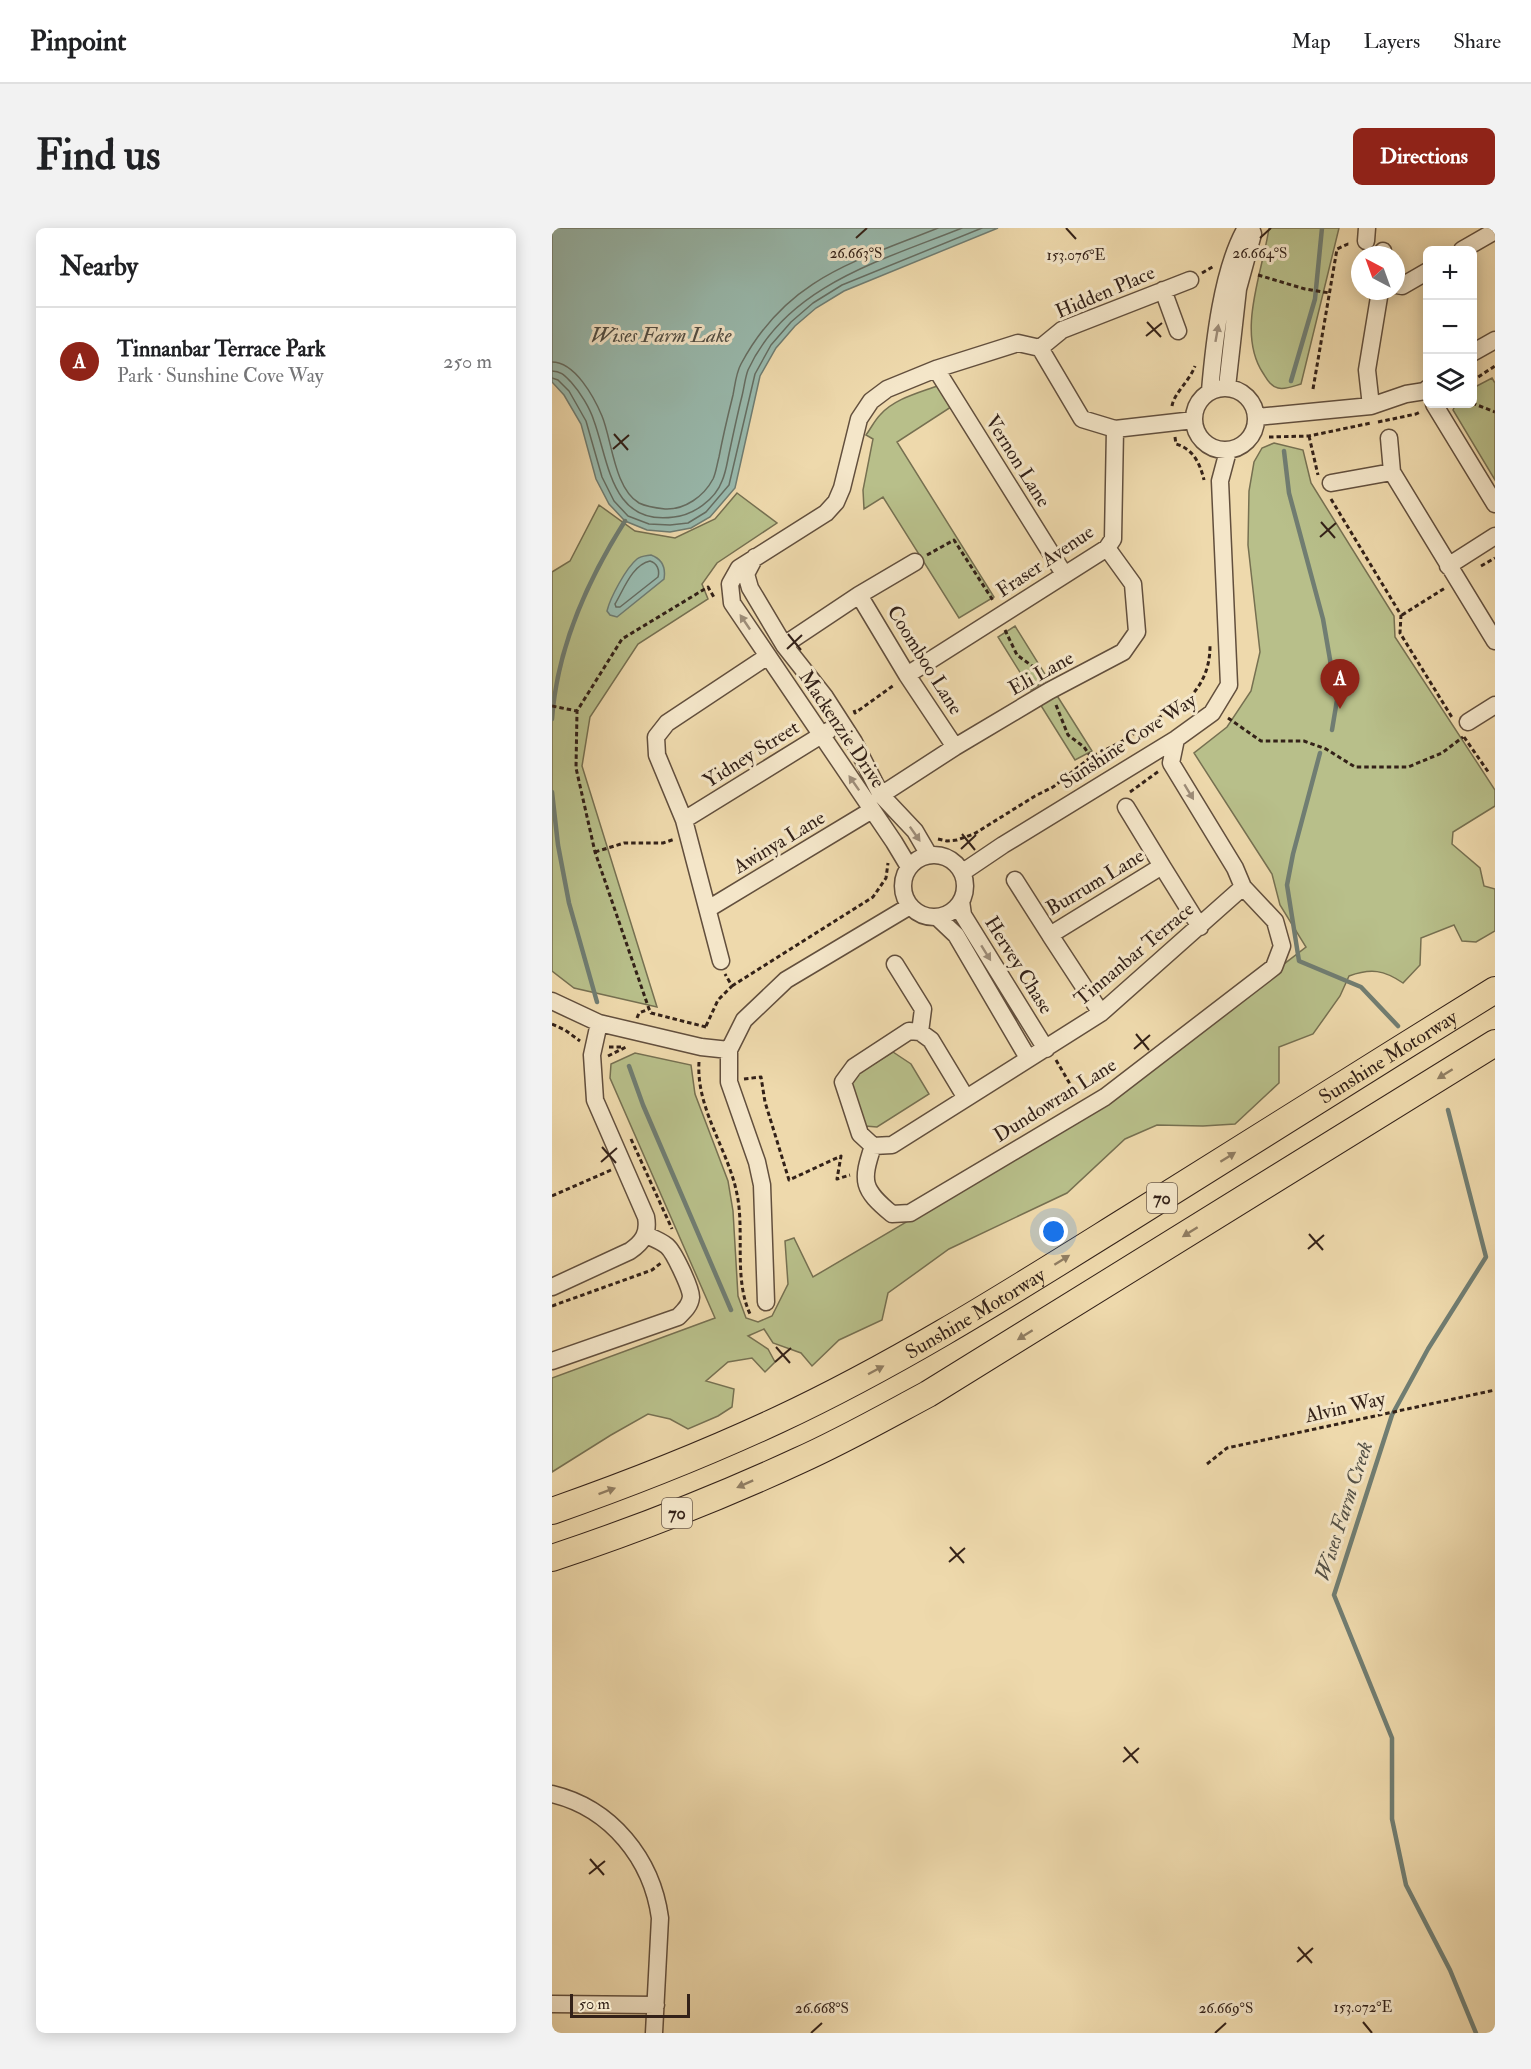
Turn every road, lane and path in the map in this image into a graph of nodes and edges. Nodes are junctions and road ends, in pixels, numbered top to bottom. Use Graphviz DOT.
graph roads {
  1 [pos="1246,228"];
  2 [pos="1251,228"];
  3 [pos="1495,231"];
  4 [pos="1363,238"];
  5 [pos="1469,246"];
  6 [pos="1423,274"];
  7 [pos="1190,280"];
  8 [pos="1405,283"];
  9 [pos="1305,289"];
  10 [pos="1163,290"];
  11 [pos="1330,293"];
  12 [pos="1379,300"];
  13 [pos="1178,332"];
  14 [pos="1495,340"];
  15 [pos="1040,348"];
  16 [pos="1477,351"];
  17 [pos="1494,367"];
  18 [pos="936,369"];
  19 [pos="1495,373"];
  20 [pos="1477,378"];
  21 [pos="1218,389"];
  22 [pos="1313,389"];
  23 [pos="1423,396"];
  24 [pos="1423,404"];
  25 [pos="1477,405"];
  26 [pos="1371,406"];
  27 [pos="1435,408"];
  28 [pos="1495,412"];
  29 [pos="1257,417"];
  30 [pos="1194,420"];
  31 [pos="1115,429"];
  32 [pos="1309,436"];
  33 [pos="1269,437"];
  34 [pos="1389,438"];
  35 [pos="1228,451"];
  36 [pos="1392,472"];
  37 [pos="1327,487"];
  38 [pos="1495,504"];
  39 [pos="1495,536"];
  40 [pos="1107,548"];
  41 [pos="755,556"];
  42 [pos="915,562"];
  43 [pos="1448,566"];
  44 [pos="1064,574"];
  45 [pos="860,595"];
  46 [pos="732,603"];
  47 [pos="1002,615"];
  48 [pos="1495,641"];
  49 [pos="784,645"];
  50 [pos="768,657"];
  51 [pos="908,675"];
  52 [pos="850,705"];
  53 [pos="1495,705"];
  54 [pos="552,706"];
  55 [pos="577,711"];
  56 [pos="841,723"];
  57 [pos="1222,724"];
  58 [pos="1465,729"];
  59 [pos="820,735"];
  60 [pos="1176,739"];
  61 [pos="955,747"];
  62 [pos="1172,763"];
  63 [pos="1489,774"];
  64 [pos="881,795"];
  65 [pos="1126,807"];
  66 [pos="872,810"];
  67 [pos="686,828"];
  68 [pos="595,852"];
  69 [pos="929,855"];
  70 [pos="1162,866"];
  71 [pos="909,867"];
  72 [pos="963,872"];
  73 [pos="1015,880"];
  74 [pos="1243,887"];
  75 [pos="962,901"];
  76 [pos="910,906"];
  77 [pos="708,909"];
  78 [pos="937,917"];
  79 [pos="1200,927"];
  80 [pos="1050,934"];
  81 [pos="721,961"];
  82 [pos="896,964"];
  83 [pos="1495,990"];
  84 [pos="552,1001"];
  85 [pos="1101,1013"];
  86 [pos="599,1023"];
  87 [pos="706,1027"];
  88 [pos="920,1032"];
  89 [pos="1495,1043"];
  90 [pos="1052,1045"];
  91 [pos="701,1047"];
  92 [pos="729,1050"];
  93 [pos="1028,1058"];
  94 [pos="729,1082"];
  95 [pos="966,1098"];
  96 [pos="1086,1110"];
  97 [pos="873,1146"];
  98 [pos="640,1157"];
  99 [pos="623,1165"];
  100 [pos="864,1172"];
  101 [pos="552,1196"];
  102 [pos="646,1235"];
  103 [pos="552,1287"];
  104 [pos="766,1302"];
  105 [pos="751,1316"];
  106 [pos="552,1361"];
  107 [pos="1495,1390"];
  108 [pos="1207,1464"];
  109 [pos="552,1511"];
  110 [pos="552,1558"];
  111 [pos="552,1794"];
  112 [pos="552,2004"];
  113 [pos="656,2005"];
  114 [pos="654,2033"];
  21 -- 1 [label="street, one-way"];
  2 -- 21 [label="street"];
  3 -- 5 [label="street"];
  4 -- 11 [label="path"];
  6 -- 8 [label="street"];
  7 -- 10 [label="street, Hidden Place"];
  9 -- 11 [label="path"];
  10 -- 13 [label="street"];
  10 -- 15 [label="street, Hidden Place"];
  11 -- 22 [label="path"];
  12 -- 26 [label="street"];
  14 -- 16 [label="street"];
  15 -- 18 [label="street"];
  15 -- 31 [label="street"];
  17 -- 19 [label="path"];
  17 -- 20 [label="path"];
  18 -- 41 [label="street"];
  18 -- 44 [label="street, Vernon Lane"];
  21 -- 29 [label="street"];
  21 -- 30 [label="street"];
  23 -- 26 [label="street"];
  24 -- 32 [label="path"];
  25 -- 28 [label="path"];
  26 -- 29 [label="street"];
  27 -- 38 [label="street"];
  29 -- 35 [label="street"];
  30 -- 31 [label="street"];
  30 -- 35 [label="street"];
  31 -- 40 [label="street, Fraser Avenue"];
  32 -- 33 [label="path"];
  32 -- 37 [label="path"];
  34 -- 36 [label="street"];
  35 -- 60 [label="street, Sunshine Cove Way"];
  36 -- 37 [label="street"];
  36 -- 43 [label="street"];
  37 -- 58 [label="path"];
  39 -- 43 [label="street"];
  40 -- 44 [label="street, Fraser Avenue"];
  40 -- 61 [label="street, Eli Lane"];
  41 -- 46 [label="street"];
  41 -- 49 [label="street, Mackenzie Drive"];
  42 -- 45 [label="street, Coomboo Lane"];
  42 -- 47 [label="path"];
  43 -- 48 [label="street"];
  44 -- 47 [label="street, Fraser Avenue"];
  45 -- 49 [label="street, Coomboo Lane"];
  45 -- 51 [label="street, Coomboo Lane"];
  50 -- 46 [label="street, Mackenzie Drive, one-way"];
  46 -- 55 [label="path"];
  47 -- 51 [label="street, Fraser Avenue"];
  49 -- 56 [label="street, Mackenzie Drive"];
  50 -- 59 [label="street, Mackenzie Drive"];
  50 -- 67 [label="street"];
  51 -- 52 [label="path"];
  51 -- 61 [label="street, Coomboo Lane"];
  53 -- 58 [label="street"];
  54 -- 55 [label="path"];
  55 -- 68 [label="path"];
  56 -- 59 [label="street, Yidney Street"];
  56 -- 64 [label="street, Mackenzie Drive"];
  57 -- 58 [label="path"];
  58 -- 63 [label="path"];
  66 -- 59 [label="street, Mackenzie Drive, one-way"];
  59 -- 67 [label="street, Yidney Street"];
  60 -- 62 [label="street"];
  60 -- 72 [label="street, Sunshine Cove Way"];
  61 -- 64 [label="street, Eli Lane"];
  62 -- 65 [label="path"];
  62 -- 74 [label="street, one-way"];
  64 -- 69 [label="street, Mackenzie Drive, one-way"];
  65 -- 70 [label="street, Burrum Lane"];
  66 -- 71 [label="street, Mackenzie Drive"];
  66 -- 77 [label="street, Awinya Lane"];
  67 -- 68 [label="path"];
  67 -- 77 [label="street"];
  68 -- 87 [label="path"];
  69 -- 71 [label="street"];
  69 -- 72 [label="street"];
  70 -- 79 [label="street, Burrum Lane"];
  70 -- 80 [label="street, Burrum Lane"];
  71 -- 76 [label="street"];
  72 -- 75 [label="street"];
  73 -- 80 [label="street, Burrum Lane"];
  74 -- 79 [label="street, Tinnanbar Terrace"];
  74 -- 96 [label="street, Dundowran Lane"];
  75 -- 78 [label="street"];
  75 -- 90 [label="street, Hervey Chase, one-way"];
  76 -- 78 [label="street"];
  76 -- 92 [label="street"];
  77 -- 81 [label="street"];
  78 -- 93 [label="street, Hervey Chase"];
  79 -- 85 [label="street, Tinnanbar Terrace"];
  80 -- 85 [label="street, Burrum Lane"];
  81 -- 87 [label="path"];
  82 -- 88 [label="street"];
  109 -- 83 [label="highway, Sunshine Motorway / 70, one-way"];
  84 -- 86 [label="street"];
  85 -- 90 [label="street, Tinnanbar Terrace"];
  86 -- 91 [label="street"];
  86 -- 99 [label="street"];
  87 -- 91 [label="path"];
  88 -- 95 [label="street"];
  88 -- 97 [label="street"];
  89 -- 110 [label="highway, 70, one-way"];
  90 -- 93 [label="street, Tinnanbar Terrace"];
  90 -- 96 [label="path"];
  91 -- 92 [label="street"];
  91 -- 105 [label="path"];
  92 -- 94 [label="street"];
  93 -- 95 [label="street, Tinnanbar Terrace"];
  94 -- 100 [label="path"];
  94 -- 104 [label="street"];
  95 -- 97 [label="street, Tinnanbar Terrace"];
  96 -- 100 [label="street, Dundowran Lane"];
  97 -- 100 [label="street"];
  98 -- 99 [label="path"];
  99 -- 101 [label="path"];
  99 -- 102 [label="street"];
  102 -- 103 [label="street"];
  102 -- 106 [label="street"];
  107 -- 108 [label="path, Alvin Way"];
  111 -- 113 [label="street"];
  112 -- 113 [label="street"];
  113 -- 114 [label="street"];
}
